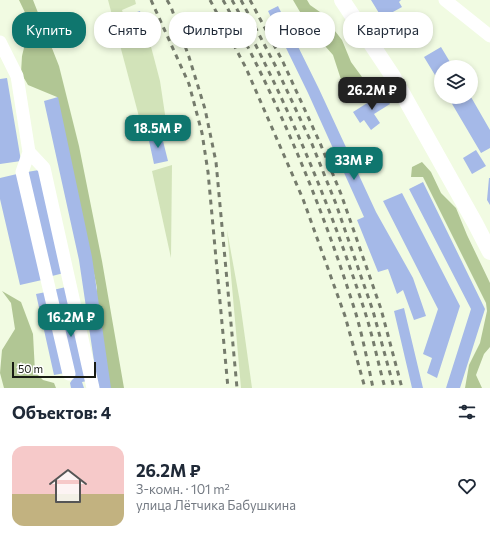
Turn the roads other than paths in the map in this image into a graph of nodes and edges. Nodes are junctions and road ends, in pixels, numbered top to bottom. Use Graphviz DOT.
graph roads {
  1 [pos="342,0"];
  2 [pos="445,0"];
  3 [pos="488,31"];
  4 [pos="0,42"];
  5 [pos="5,63"];
  6 [pos="29,152"];
  7 [pos="490,252"];
  8 [pos="69,374"];
  9 [pos="93,388"];
  1 -- 7 [label="main road"];
  2 -- 3 [label="lane"];
  4 -- 5 [label="lane"];
  5 -- 6 [label="lane"];
  6 -- 8 [label="lane"];
  6 -- 9 [label="lane"];
}
